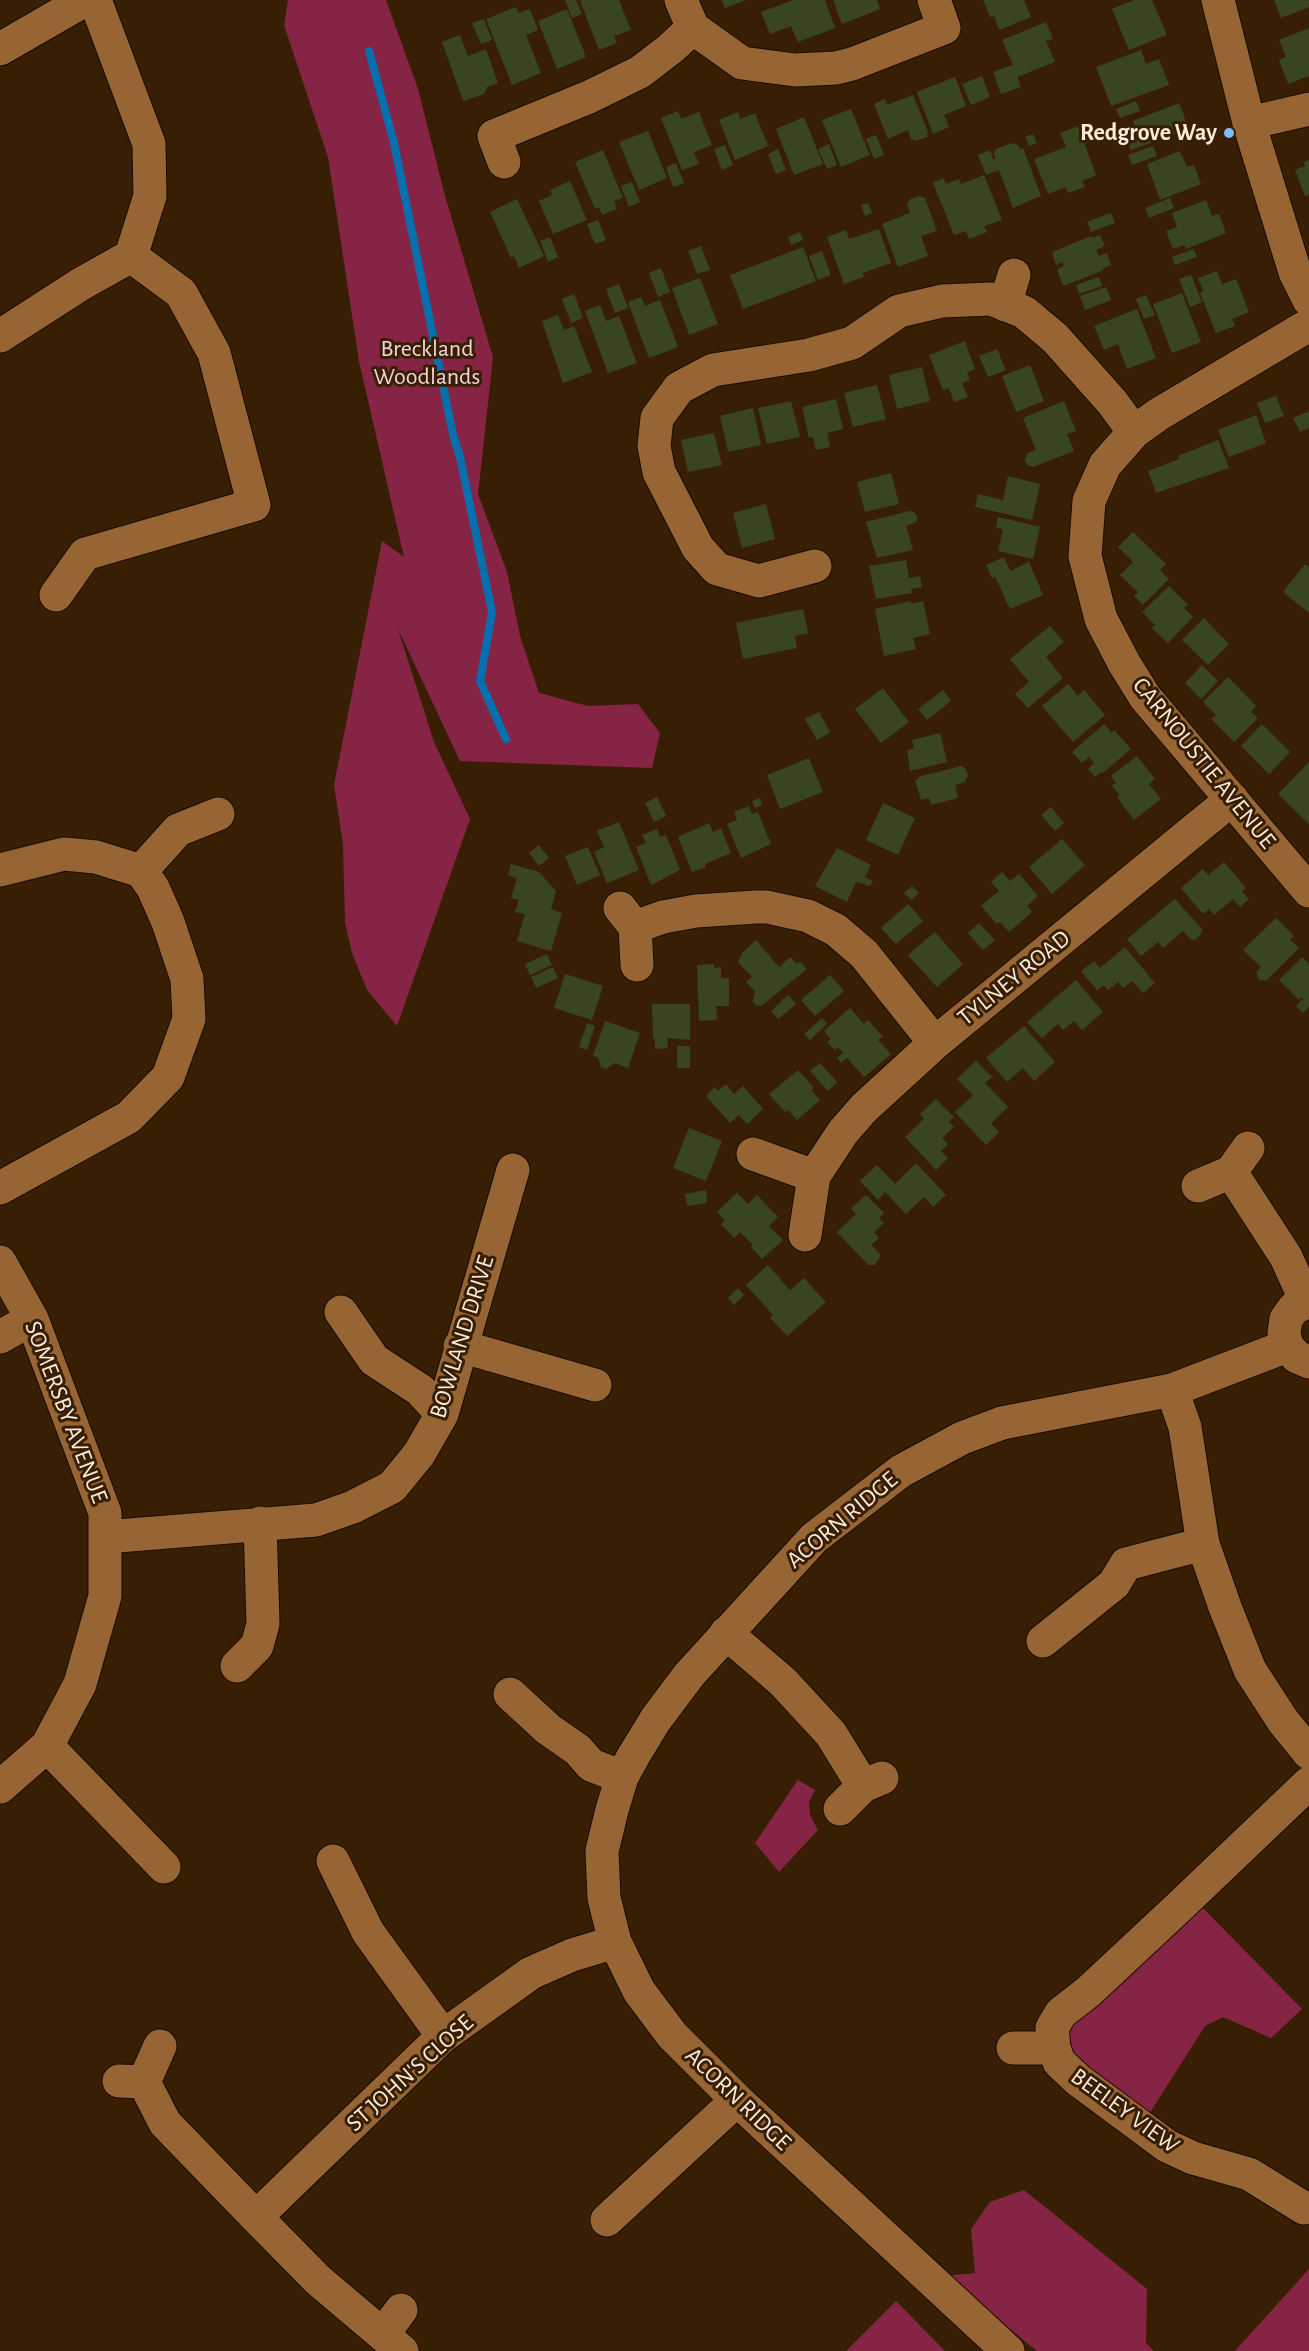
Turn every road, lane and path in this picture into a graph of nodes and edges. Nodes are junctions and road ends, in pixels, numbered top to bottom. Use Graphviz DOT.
graph roads {
  1 [pos="85,0"];
  2 [pos="95,0"];
  3 [pos="934,0"];
  4 [pos="1218,0"];
  5 [pos="687,14"];
  6 [pos="0,49"];
  7 [pos="1309,109"];
  8 [pos="1249,123"];
  9 [pos="504,162"];
  10 [pos="131,256"];
  11 [pos="1309,300"];
  12 [pos="1309,325"];
  13 [pos="0,336"];
  14 [pos="1134,432"];
  15 [pos="815,566"];
  16 [pos="56,595"];
  17 [pos="1232,799"];
  18 [pos="218,814"];
  19 [pos="0,870"];
  20 [pos="141,871"];
  21 [pos="1309,891"];
  22 [pos="637,965"];
  23 [pos="935,1043"];
  24 [pos="753,1154"];
  25 [pos="513,1170"];
  26 [pos="814,1176"];
  27 [pos="1198,1186"];
  28 [pos="0,1188"];
  29 [pos="805,1235"];
  30 [pos="0,1262"];
  31 [pos="1307,1301"];
  32 [pos="341,1312"];
  33 [pos="32,1319"];
  34 [pos="0,1337"];
  35 [pos="460,1346"];
  36 [pos="1298,1354"];
  37 [pos="595,1385"];
  38 [pos="1172,1390"];
  39 [pos="442,1414"];
  40 [pos="260,1523"];
  41 [pos="105,1537"];
  42 [pos="1203,1544"];
  43 [pos="726,1633"];
  44 [pos="1043,1641"];
  45 [pos="237,1666"];
  46 [pos="510,1694"];
  47 [pos="47,1746"];
  48 [pos="1309,1753"];
  49 [pos="6,1770"];
  50 [pos="622,1777"];
  51 [pos="1309,1783"];
  52 [pos="840,1809"];
  53 [pos="333,1861"];
  54 [pos="164,1867"];
  55 [pos="615,1942"];
  56 [pos="443,2036"];
  57 [pos="160,2046"];
  58 [pos="1013,2048"];
  59 [pos="1054,2048"];
  60 [pos="737,2100"];
  61 [pos="1304,2208"];
  62 [pos="256,2217"];
  63 [pos="608,2220"];
  64 [pos="396,2331"];
  65 [pos="1008,2351"];
  1 -- 6 [label="street"];
  2 -- 10 [label="street"];
  3 -- 5 [label="street"];
  4 -- 8 [label="street"];
  5 -- 9 [label="street"];
  7 -- 8 [label="street"];
  8 -- 11 [label="street"];
  10 -- 13 [label="street"];
  10 -- 16 [label="street"];
  12 -- 14 [label="street, CARNOUSTIE AVENUE"];
  14 -- 15 [label="street"];
  14 -- 17 [label="street, CARNOUSTIE AVENUE"];
  17 -- 21 [label="street, CARNOUSTIE AVENUE"];
  17 -- 23 [label="street, TYLNEY ROAD"];
  18 -- 20 [label="street"];
  19 -- 20 [label="street"];
  20 -- 28 [label="street"];
  22 -- 23 [label="street"];
  23 -- 26 [label="street, TYLNEY ROAD"];
  24 -- 26 [label="street"];
  25 -- 35 [label="street, BOWLAND DRIVE"];
  26 -- 29 [label="street, TYLNEY ROAD"];
  27 -- 31 [label="street, ACORN RIDGE"];
  30 -- 33 [label="street, SOMERSBY AVENUE"];
  31 -- 36 [label="street, ACORN RIDGE"];
  32 -- 39 [label="street"];
  33 -- 34 [label="street"];
  33 -- 41 [label="street, SOMERSBY AVENUE"];
  35 -- 37 [label="street"];
  35 -- 39 [label="street, BOWLAND DRIVE"];
  36 -- 38 [label="street, ACORN RIDGE"];
  38 -- 42 [label="street"];
  38 -- 43 [label="street, ACORN RIDGE"];
  39 -- 40 [label="street, BOWLAND DRIVE"];
  40 -- 41 [label="street, BOWLAND DRIVE"];
  40 -- 45 [label="street"];
  41 -- 47 [label="street, SOMERSBY AVENUE"];
  42 -- 44 [label="street"];
  42 -- 48 [label="street"];
  43 -- 50 [label="street, ACORN RIDGE"];
  43 -- 52 [label="street"];
  46 -- 50 [label="street"];
  47 -- 49 [label="street, SOMERSBY AVENUE"];
  47 -- 54 [label="street"];
  50 -- 55 [label="street, ACORN RIDGE"];
  51 -- 59 [label="street, BEELEY VIEW"];
  53 -- 56 [label="street"];
  55 -- 56 [label="street, ST JOHN'S CLOSE"];
  55 -- 60 [label="street, ACORN RIDGE"];
  56 -- 62 [label="street, ST JOHN'S CLOSE"];
  57 -- 62 [label="street"];
  58 -- 59 [label="street, BEELEY VIEW"];
  59 -- 61 [label="street, BEELEY VIEW"];
  60 -- 63 [label="street"];
  60 -- 65 [label="street, ACORN RIDGE"];
  62 -- 64 [label="street"];
}
